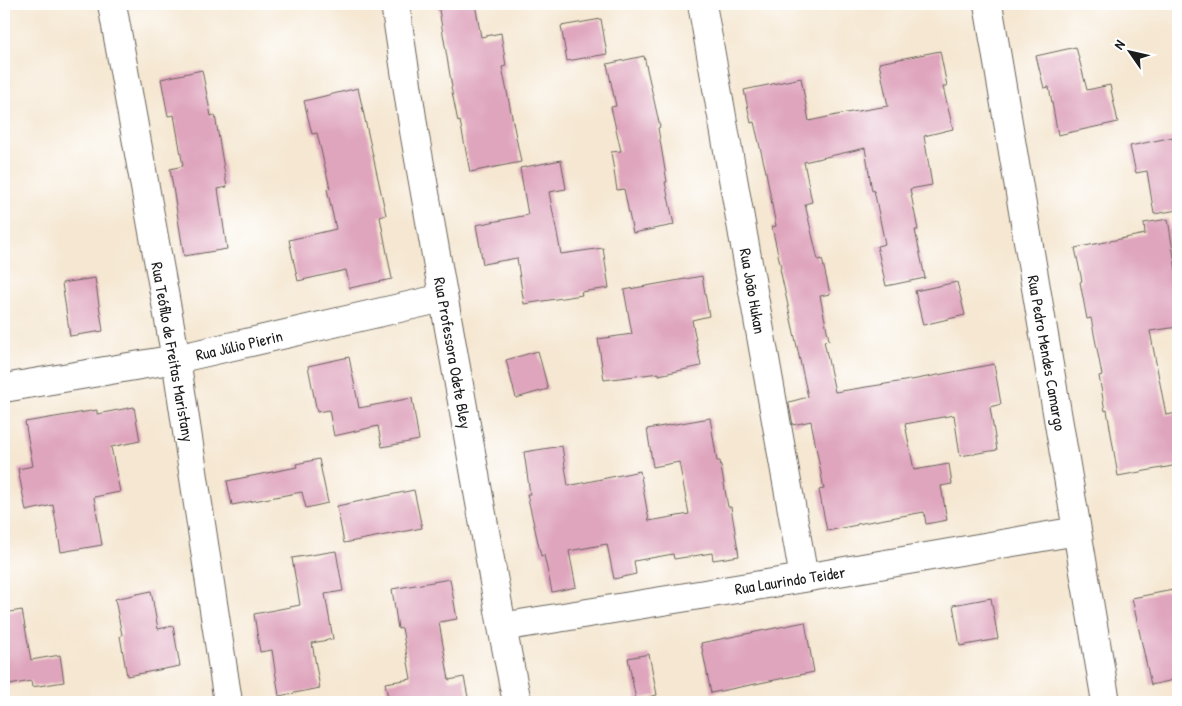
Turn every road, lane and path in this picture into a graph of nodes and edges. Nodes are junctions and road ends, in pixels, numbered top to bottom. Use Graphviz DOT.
graph roads {
  1 [pos="112,4"];
  2 [pos="395,4"];
  3 [pos="702,4"];
  4 [pos="988,4"];
  5 [pos="443,298"];
  6 [pos="176,360"];
  7 [pos="4,388"];
  8 [pos="1077,531"];
  9 [pos="804,578"];
  10 [pos="502,627"];
  11 [pos="228,702"];
  12 [pos="516,702"];
  13 [pos="1106,702"];
  1 -- 6 [label="street, Rua Teófilo de Freitas Maristany"];
  2 -- 5 [label="street, Rua Professora Odete Bley"];
  3 -- 9 [label="street, Rua João Hukan"];
  4 -- 8 [label="street, Rua Pedro Mendes Camargo"];
  5 -- 6 [label="street, Rua Júlio Pierin"];
  5 -- 10 [label="street, Rua Professora Odete Bley"];
  6 -- 7 [label="street, Rua Júlio Pierin"];
  6 -- 11 [label="street, Rua Teófilo de Freitas Maristany"];
  8 -- 9 [label="street, Rua Laurindo Teider"];
  8 -- 13 [label="street, Rua Pedro Mendes Camargo"];
  9 -- 10 [label="street, Rua Laurindo Teider"];
  10 -- 12 [label="street, Rua Professora Odete Bley"];
}
